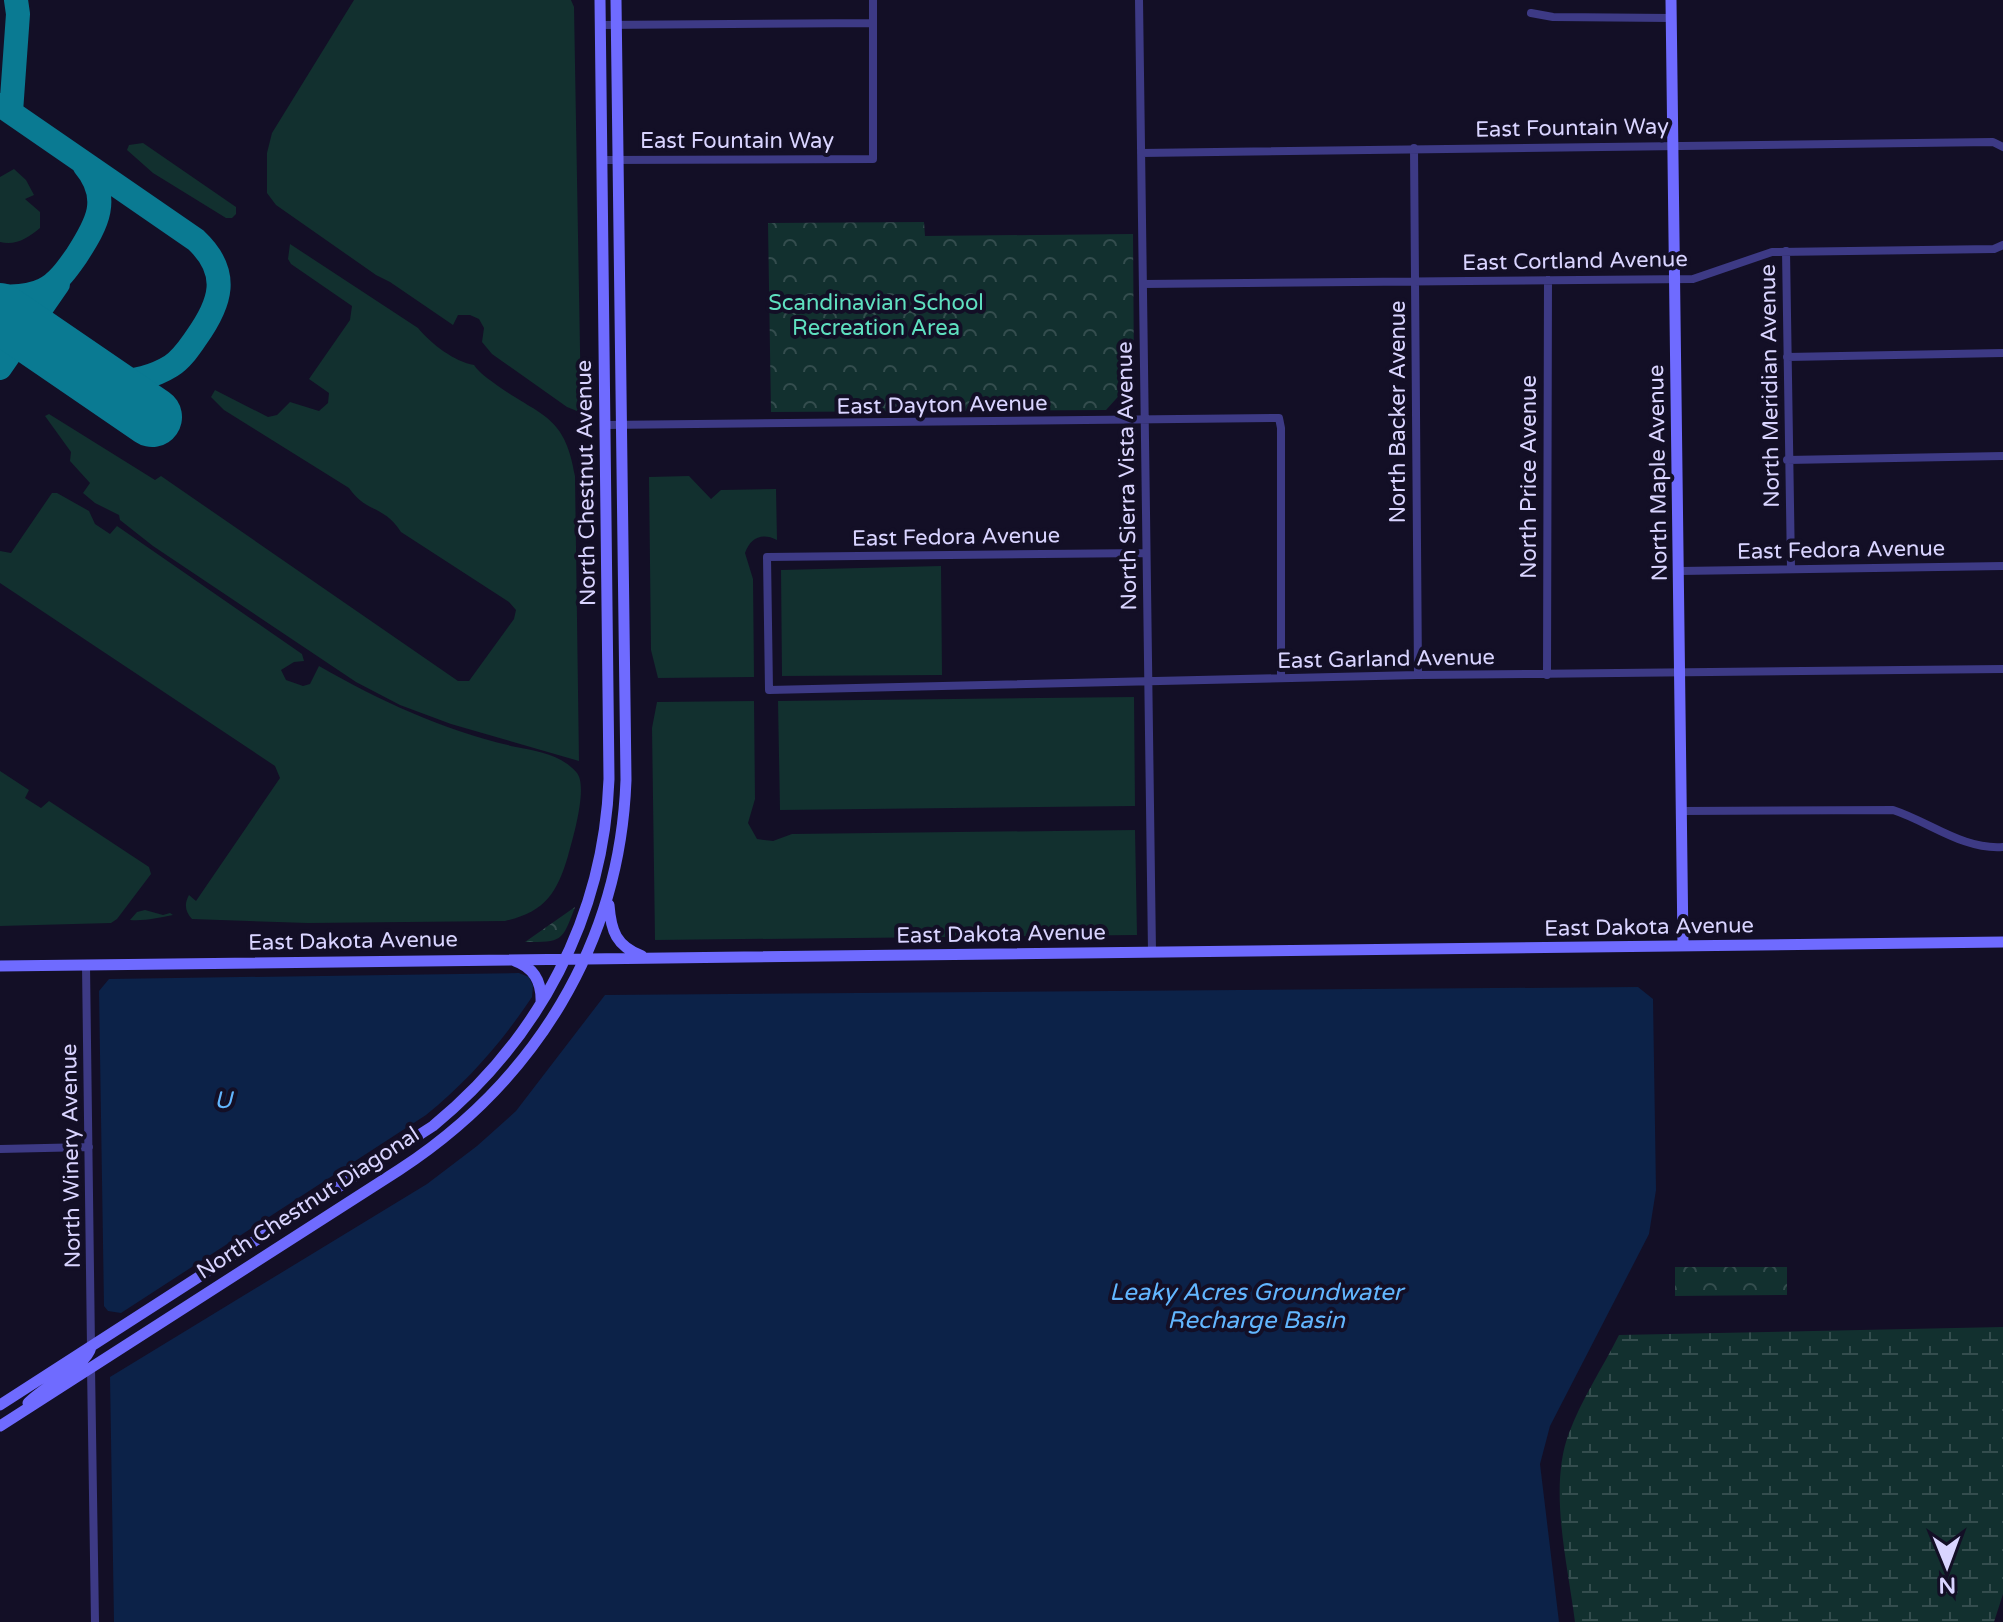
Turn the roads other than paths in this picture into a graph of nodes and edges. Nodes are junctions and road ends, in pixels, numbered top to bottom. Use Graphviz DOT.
graph roads {
  1 [pos="600,0"];
  2 [pos="616,0"];
  3 [pos="873,0"];
  4 [pos="1139,0"];
  5 [pos="1671,0"];
  6 [pos="1531,13"];
  7 [pos="1671,18"];
  8 [pos="873,23"];
  9 [pos="600,25"];
  10 [pos="617,25"];
  11 [pos="1673,146"];
  12 [pos="2003,146"];
  13 [pos="1414,148"];
  14 [pos="1141,153"];
  15 [pos="618,159"];
  16 [pos="602,160"];
  17 [pos="2003,245"];
  18 [pos="1786,251"];
  19 [pos="1676,279"];
  20 [pos="1548,280"];
  21 [pos="1416,282"];
  22 [pos="1143,284"];
  23 [pos="2003,353"];
  24 [pos="1787,357"];
  25 [pos="1145,420"];
  26 [pos="605,425"];
  27 [pos="622,425"];
  28 [pos="2003,456"];
  29 [pos="1787,460"];
  30 [pos="1146,553"];
  31 [pos="2003,566"];
  32 [pos="1791,568"];
  33 [pos="1680,571"];
  34 [pos="2003,669"];
  35 [pos="1679,673"];
  36 [pos="1418,675"];
  37 [pos="1547,675"];
  38 [pos="1281,678"];
  39 [pos="1148,682"];
  40 [pos="769,690"];
  41 [pos="609,692"];
  42 [pos="625,692"];
  43 [pos="1682,811"];
  44 [pos="2003,847"];
  45 [pos="608,894"];
  46 [pos="2003,942"];
  47 [pos="1683,946"];
  48 [pos="1152,952"];
  49 [pos="585,958"];
  50 [pos="646,958"];
  51 [pos="511,959"];
  52 [pos="567,959"];
  53 [pos="86,965"];
  54 [pos="0,966"];
  55 [pos="541,1005"];
  56 [pos="89,1147"];
  57 [pos="0,1149"];
  58 [pos="91,1347"];
  59 [pos="91,1367"];
  60 [pos="0,1405"];
  61 [pos="14,1418"];
  62 [pos="0,1426"];
  63 [pos="95,1622"];
  1 -- 9 [label="main road, North Chestnut Avenue"];
  2 -- 10 [label="main road, North Chestnut Avenue"];
  3 -- 8 [label="street"];
  4 -- 14 [label="street, North Sierra Vista Avenue"];
  5 -- 7 [label="main road, North Maple Avenue"];
  6 -- 7 [label="street"];
  7 -- 11 [label="main road, North Maple Avenue"];
  8 -- 10 [label="street"];
  8 -- 15 [label="street, East Fountain Way"];
  9 -- 10 [label="street"];
  9 -- 16 [label="main road, North Chestnut Avenue"];
  10 -- 15 [label="main road, North Chestnut Avenue"];
  11 -- 12 [label="street, East Fountain Way"];
  11 -- 13 [label="street, East Fountain Way"];
  11 -- 19 [label="main road, North Maple Avenue"];
  13 -- 14 [label="street, East Fountain Way"];
  13 -- 21 [label="street, North Backer Avenue"];
  14 -- 22 [label="street, North Sierra Vista Avenue"];
  15 -- 16 [label="street, East Fountain Way"];
  15 -- 27 [label="main road, North Chestnut Avenue"];
  16 -- 26 [label="main road, North Chestnut Avenue"];
  17 -- 18 [label="street, East Cortland Avenue"];
  18 -- 19 [label="street, East Cortland Avenue"];
  18 -- 24 [label="street, North Meridian Avenue"];
  19 -- 20 [label="street, East Cortland Avenue"];
  19 -- 33 [label="main road, North Maple Avenue"];
  20 -- 21 [label="street, East Cortland Avenue"];
  20 -- 37 [label="street, North Price Avenue"];
  21 -- 22 [label="street, East Cortland Avenue"];
  21 -- 36 [label="street, North Backer Avenue"];
  22 -- 25 [label="street, North Sierra Vista Avenue"];
  23 -- 24 [label="street"];
  24 -- 29 [label="street, North Meridian Avenue"];
  25 -- 27 [label="street, East Dayton Avenue"];
  25 -- 30 [label="street, North Sierra Vista Avenue"];
  25 -- 38 [label="street, East Dayton Avenue"];
  26 -- 27 [label="street, East Dayton Avenue"];
  26 -- 41 [label="main road, North Chestnut Avenue"];
  27 -- 42 [label="main road, North Chestnut Avenue"];
  28 -- 29 [label="street"];
  29 -- 32 [label="street, North Meridian Avenue"];
  30 -- 39 [label="street, North Sierra Vista Avenue"];
  30 -- 40 [label="street, East Fedora Avenue"];
  31 -- 32 [label="street, East Fedora Avenue"];
  32 -- 33 [label="street, East Fedora Avenue"];
  33 -- 35 [label="main road, North Maple Avenue"];
  34 -- 35 [label="street, East Garland Avenue"];
  35 -- 37 [label="street, East Garland Avenue"];
  35 -- 43 [label="main road, North Maple Avenue"];
  36 -- 37 [label="street, East Garland Avenue"];
  36 -- 38 [label="street, East Garland Avenue"];
  38 -- 39 [label="street, East Garland Avenue"];
  39 -- 40 [label="street, East Garland Avenue"];
  39 -- 48 [label="street, North Sierra Vista Avenue"];
  41 -- 42 [label="main road"];
  41 -- 52 [label="main road, North Chestnut Avenue"];
  42 -- 45 [label="main road, North Chestnut Avenue"];
  43 -- 44 [label="street"];
  43 -- 47 [label="main road, North Maple Avenue"];
  45 -- 49 [label="main road, North Chestnut Avenue"];
  45 -- 50 [label="main road"];
  46 -- 47 [label="main road, East Dakota Avenue"];
  47 -- 48 [label="main road, East Dakota Avenue"];
  48 -- 50 [label="main road, East Dakota Avenue"];
  49 -- 50 [label="main road, East Dakota Avenue"];
  49 -- 52 [label="main road, East Dakota Avenue"];
  49 -- 59 [label="main road, North Chestnut Diagonal"];
  51 -- 52 [label="main road, East Dakota Avenue"];
  51 -- 53 [label="main road, East Dakota Avenue"];
  51 -- 55 [label="main road"];
  52 -- 55 [label="main road, North Chestnut Diagonal"];
  53 -- 54 [label="main road, East Dakota Avenue"];
  53 -- 56 [label="street, North Winery Avenue"];
  55 -- 58 [label="main road, North Chestnut Diagonal"];
  56 -- 57 [label="street"];
  56 -- 58 [label="street, North Winery Avenue"];
  58 -- 60 [label="main road, North Chestnut Diagonal"];
  58 -- 61 [label="main road"];
  59 -- 61 [label="main road, North Chestnut Diagonal"];
  59 -- 63 [label="street"];
  61 -- 62 [label="main road, North Chestnut Diagonal"];
}
